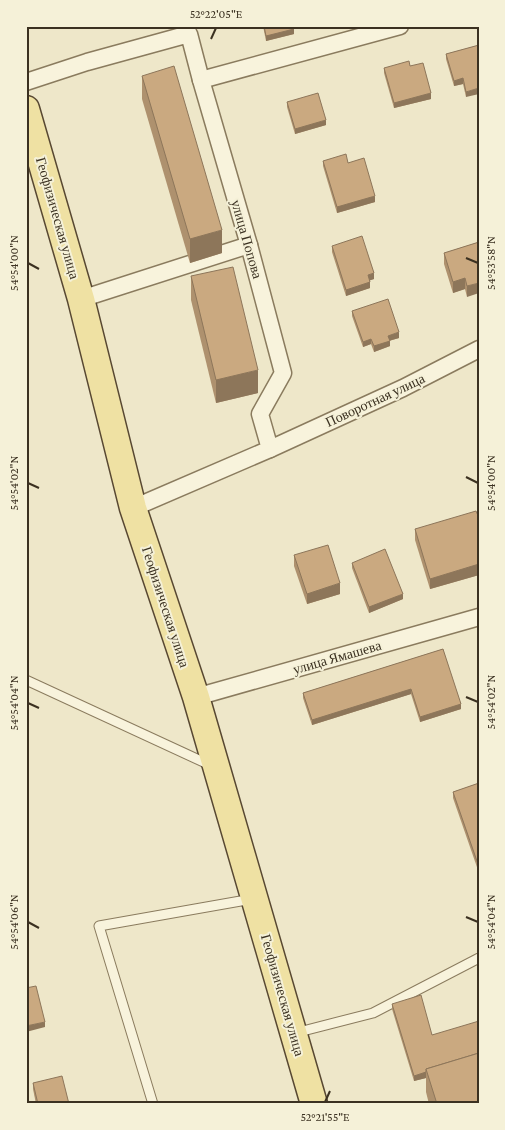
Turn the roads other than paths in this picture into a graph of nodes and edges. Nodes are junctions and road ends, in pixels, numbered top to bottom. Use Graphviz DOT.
graph roads {
  1 [pos="400,26"];
  2 [pos="201,80"];
  3 [pos="26,82"];
  4 [pos="26,109"];
  5 [pos="249,245"];
  6 [pos="81,299"];
  7 [pos="479,349"];
  8 [pos="270,449"];
  9 [pos="133,508"];
  10 [pos="479,617"];
  11 [pos="26,680"];
  12 [pos="196,697"];
  13 [pos="217,768"];
  14 [pos="255,898"];
  15 [pos="479,958"];
  16 [pos="294,1033"];
  17 [pos="153,1104"];
  18 [pos="314,1104"];
  1 -- 2 [label="street"];
  2 -- 3 [label="street, улица Попова"];
  2 -- 5 [label="street, улица Попова"];
  4 -- 6 [label="main road, Геофизическая улица"];
  5 -- 6 [label="street"];
  5 -- 8 [label="street, улица Попова"];
  6 -- 9 [label="main road, Геофизическая улица"];
  7 -- 8 [label="street, Поворотная улица"];
  8 -- 9 [label="street"];
  9 -- 12 [label="main road, Геофизическая улица"];
  10 -- 12 [label="street, улица Ямашева"];
  11 -- 13 [label="lane"];
  12 -- 13 [label="main road, Геофизическая улица"];
  13 -- 14 [label="main road, Геофизическая улица"];
  14 -- 16 [label="main road, Геофизическая улица"];
  14 -- 17 [label="lane"];
  15 -- 16 [label="lane"];
  16 -- 18 [label="main road, Геофизическая улица"];
}
